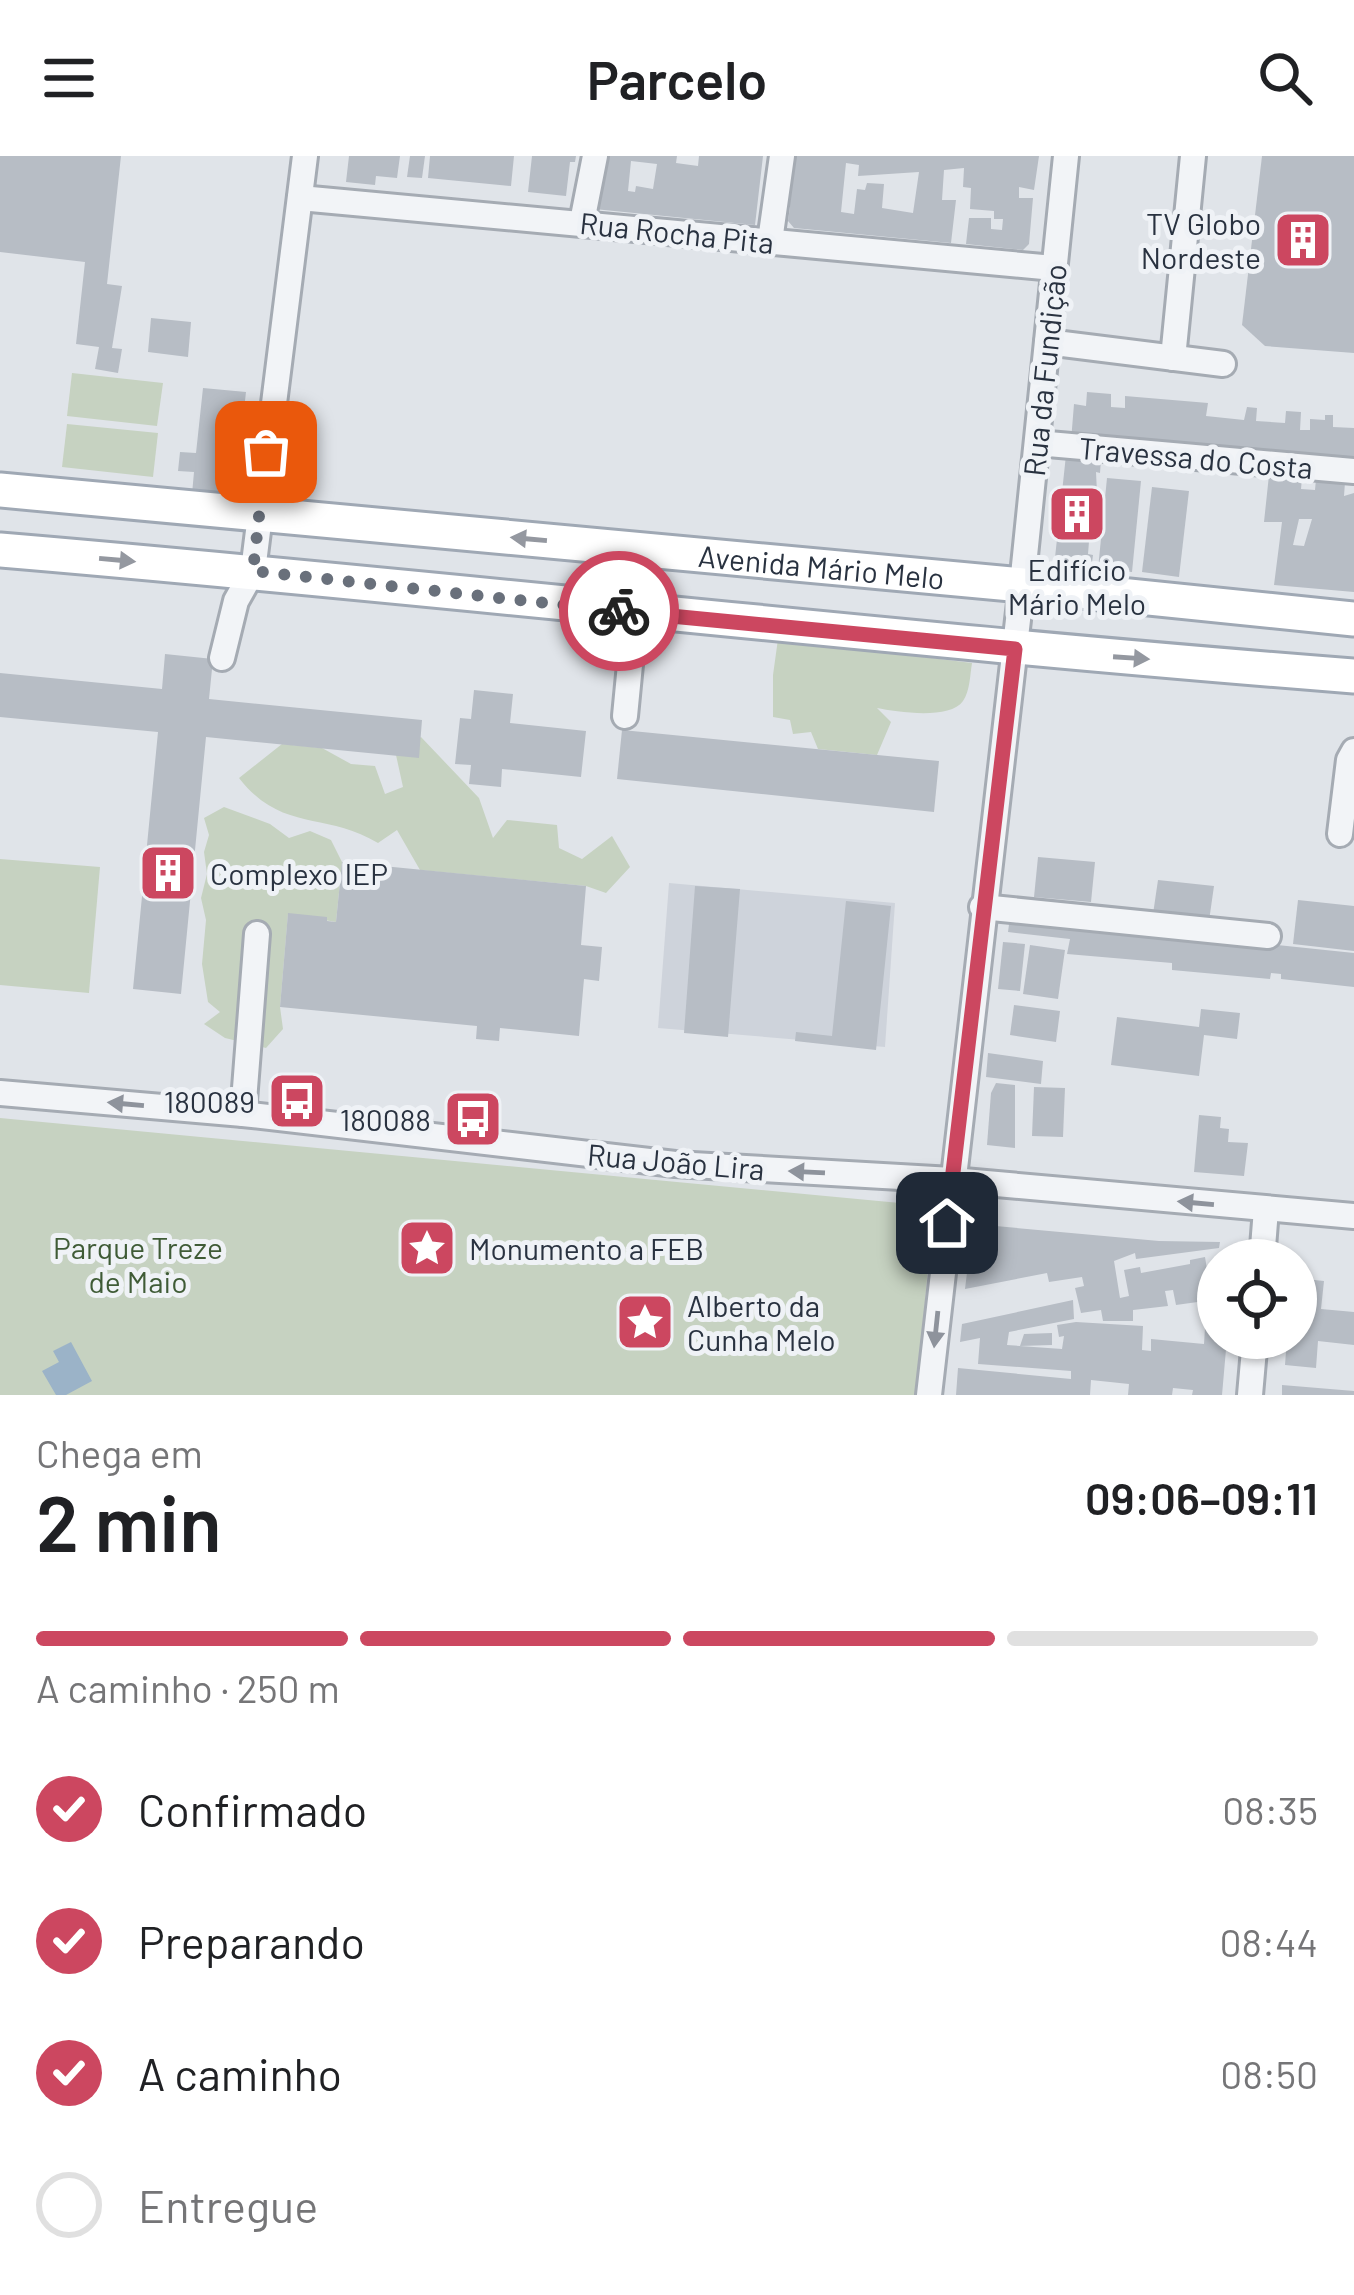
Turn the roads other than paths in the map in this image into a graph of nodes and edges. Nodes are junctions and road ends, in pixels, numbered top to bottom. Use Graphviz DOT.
graph roads {
  1 [pos="305,156"];
  2 [pos="595,156"];
  3 [pos="782,156"];
  4 [pos="1066,156"];
  5 [pos="1193,156"];
  6 [pos="300,198"];
  7 [pos="582,222"];
  8 [pos="770,241"];
  9 [pos="1054,268"];
  10 [pos="1047,342"];
  11 [pos="1173,358"];
  12 [pos="1223,364"];
  13 [pos="1037,443"];
  14 [pos="1354,471"];
  15 [pos="0,490"];
  16 [pos="258,514"];
  17 [pos="0,550"];
  18 [pos="253,571"];
  19 [pos="1022,584"];
  20 [pos="635,613"];
  21 [pos="1354,619"];
  22 [pos="1015,649"];
  23 [pos="222,658"];
  24 [pos="1354,676"];
  25 [pos="625,716"];
  26 [pos="1354,751"];
  27 [pos="1340,834"];
  28 [pos="982,907"];
  29 [pos="257,934"];
  30 [pos="1268,936"];
  31 [pos="0,1094"];
  32 [pos="243,1114"];
  33 [pos="952,1180"];
  34 [pos="1266,1209"];
  35 [pos="1354,1216"];
  36 [pos="1264,1239"];
  37 [pos="1253,1359"];
  38 [pos="929,1395"];
  39 [pos="1250,1395"];
  1 -- 6 [label="street"];
  2 -- 7 [label="street"];
  3 -- 8 [label="street"];
  4 -- 9 [label="street, Rua da Fundição"];
  5 -- 11 [label="street"];
  6 -- 7 [label="street, Rua Rocha Pita"];
  6 -- 16 [label="street"];
  7 -- 8 [label="street, Rua Rocha Pita"];
  8 -- 9 [label="street, Rua Rocha Pita"];
  9 -- 10 [label="street, Rua da Fundição"];
  10 -- 11 [label="street"];
  10 -- 13 [label="street, Rua da Fundição"];
  11 -- 12 [label="street"];
  13 -- 14 [label="street, Travessa do Costa"];
  13 -- 19 [label="street, Rua da Fundição"];
  15 -- 16 [label="main road, Avenida Mário Melo"];
  16 -- 18 [label="street"];
  19 -- 16 [label="main road, Avenida Mário Melo, one-way"];
  17 -- 18 [label="main road, one-way"];
  18 -- 20 [label="main road"];
  18 -- 23 [label="street"];
  19 -- 21 [label="main road, Avenida Mário Melo"];
  19 -- 22 [label="street, Rua da Fundição"];
  20 -- 22 [label="main road"];
  20 -- 25 [label="street"];
  22 -- 24 [label="main road, one-way"];
  22 -- 28 [label="street, Rua da Fundição"];
  26 -- 27 [label="street"];
  28 -- 30 [label="street"];
  28 -- 33 [label="street, Rua da Fundição"];
  29 -- 32 [label="street"];
  32 -- 31 [label="street, Rua João Lira, one-way"];
  33 -- 32 [label="street, Rua João Lira, one-way"];
  34 -- 33 [label="street, Rua João Lira, one-way"];
  33 -- 38 [label="street, Rua da Fundição, one-way"];
  34 -- 35 [label="street, Rua João Lira"];
  34 -- 36 [label="street"];
  37 -- 39 [label="street"];
}
